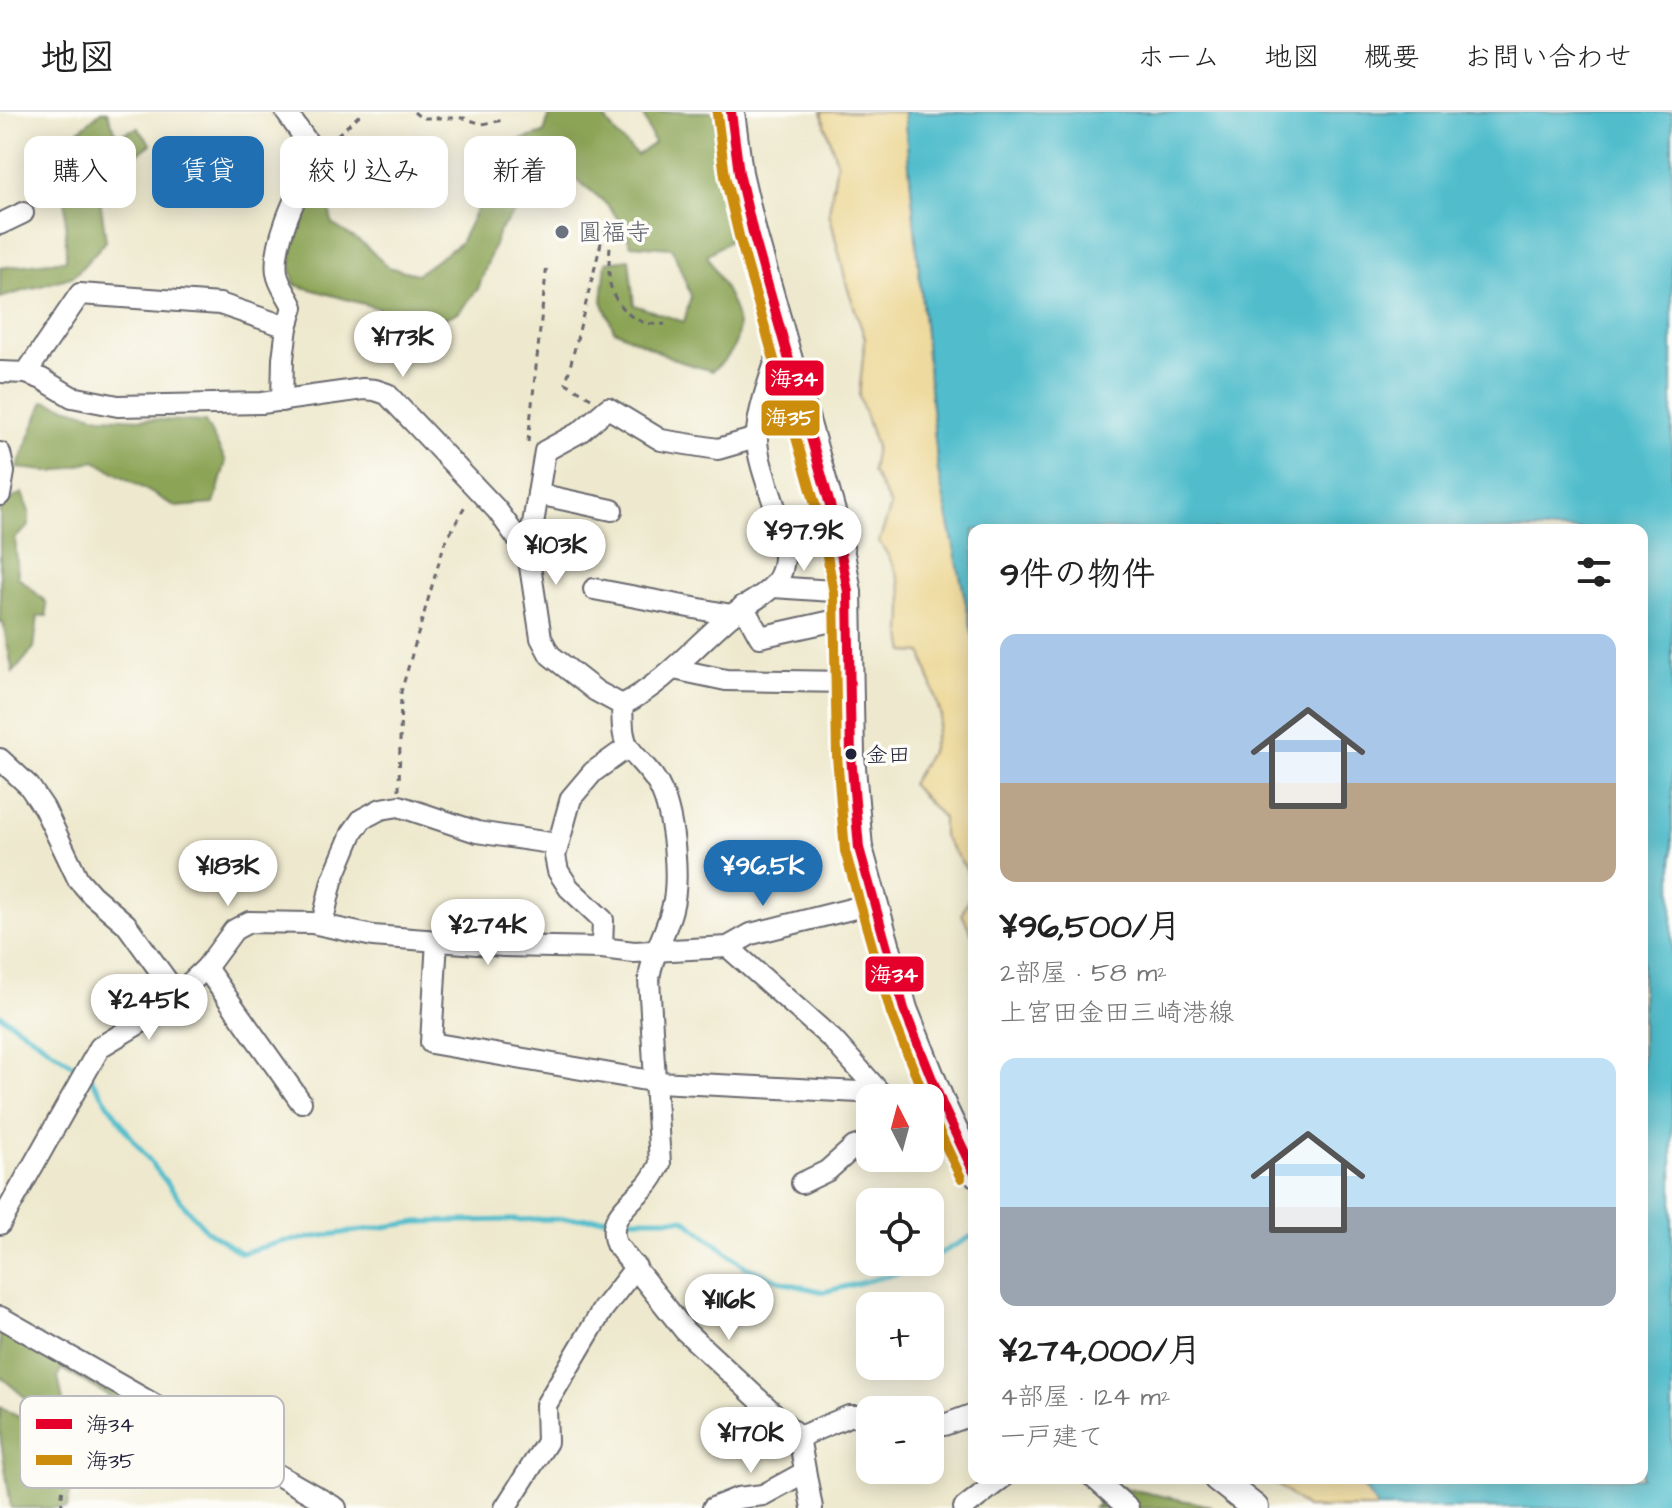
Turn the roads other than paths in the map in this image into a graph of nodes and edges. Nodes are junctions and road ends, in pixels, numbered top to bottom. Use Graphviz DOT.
graph roads {
  1 [pos="286,112"];
  2 [pos="731,112"];
  3 [pos="23,213"];
  4 [pos="0,224"];
  5 [pos="287,327"];
  6 [pos="783,340"];
  7 [pos="0,372"];
  8 [pos="26,373"];
  9 [pos="282,401"];
  10 [pos="756,438"];
  11 [pos="0,453"];
  12 [pos="538,494"];
  13 [pos="0,495"];
  14 [pos="612,510"];
  15 [pos="528,553"];
  16 [pos="773,587"];
  17 [pos="594,589"];
  18 [pos="849,604"];
  19 [pos="737,610"];
  20 [pos="674,669"];
  21 [pos="850,682"];
  22 [pos="622,705"];
  23 [pos="628,747"];
  24 [pos="0,759"];
  25 [pos="557,844"];
  26 [pos="875,903"];
  27 [pos="322,924"];
  28 [pos="437,940"];
  29 [pos="728,947"];
  30 [pos="602,948"];
  31 [pos="658,949"];
  32 [pos="206,968"];
  33 [pos="178,996"];
  34 [pos="657,1082"];
  35 [pos="872,1084"];
  36 [pos="927,1084"];
  37 [pos="856,1094"];
  38 [pos="301,1102"];
  39 [pos="944,1135"];
  40 [pos="856,1146"];
  41 [pos="968,1165"];
  42 [pos="802,1183"];
  43 [pos="0,1224"];
  44 [pos="636,1267"];
  45 [pos="0,1317"];
  46 [pos="142,1396"];
  47 [pos="856,1416"];
  48 [pos="968,1416"];
  49 [pos="944,1425"];
  50 [pos="799,1437"];
  51 [pos="805,1472"];
  52 [pos="284,1478"];
  53 [pos="994,1484"];
  54 [pos="1101,1484"];
  55 [pos="1225,1484"];
  56 [pos="336,1508"];
  57 [pos="505,1508"];
  58 [pos="713,1508"];
  59 [pos="812,1508"];
  60 [pos="964,1508"];
  61 [pos="1128,1508"];
  62 [pos="1255,1508"];
  1 -- 5 [label="street"];
  2 -- 6 [label="main road"];
  3 -- 4 [label="street"];
  5 -- 8 [label="street"];
  5 -- 9 [label="street"];
  6 -- 10 [label="street"];
  6 -- 18 [label="main road"];
  7 -- 8 [label="street"];
  8 -- 9 [label="street"];
  9 -- 15 [label="street"];
  10 -- 12 [label="street"];
  10 -- 16 [label="street"];
  11 -- 13 [label="street"];
  12 -- 14 [label="street"];
  12 -- 15 [label="street"];
  15 -- 22 [label="street"];
  16 -- 18 [label="street"];
  16 -- 19 [label="street"];
  17 -- 19 [label="street"];
  18 -- 19 [label="street"];
  18 -- 21 [label="main road"];
  19 -- 20 [label="street"];
  20 -- 21 [label="street"];
  20 -- 22 [label="street"];
  21 -- 26 [label="main road"];
  22 -- 23 [label="street"];
  23 -- 25 [label="street"];
  23 -- 31 [label="street"];
  24 -- 33 [label="street"];
  25 -- 27 [label="street"];
  25 -- 30 [label="street"];
  26 -- 29 [label="street"];
  26 -- 36 [label="main road"];
  27 -- 28 [label="street"];
  27 -- 32 [label="street"];
  28 -- 30 [label="street"];
  28 -- 34 [label="street"];
  29 -- 31 [label="street"];
  29 -- 35 [label="street"];
  30 -- 31 [label="street"];
  31 -- 34 [label="street"];
  32 -- 33 [label="street"];
  32 -- 38 [label="street"];
  33 -- 43 [label="street"];
  34 -- 37 [label="street"];
  34 -- 44 [label="street"];
  39 -- 41 [label="main road"];
  40 -- 42 [label="street"];
  44 -- 50 [label="street"];
  44 -- 57 [label="street"];
  45 -- 46 [label="street"];
  47 -- 50 [label="street"];
  48 -- 49 [label="street"];
  50 -- 51 [label="street"];
  51 -- 58 [label="street"];
  51 -- 59 [label="street"];
  52 -- 56 [label="street"];
  53 -- 60 [label="street"];
  54 -- 61 [label="street"];
  55 -- 62 [label="main road"];
}
